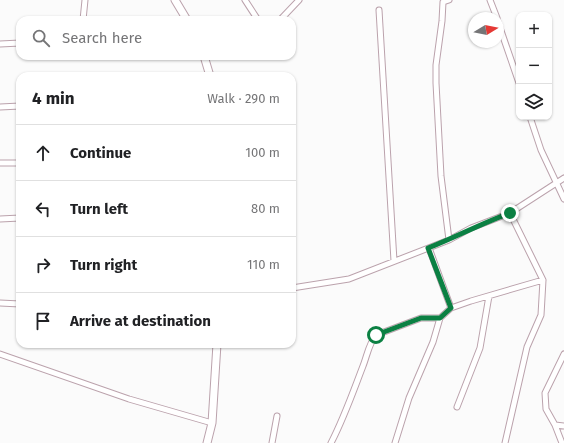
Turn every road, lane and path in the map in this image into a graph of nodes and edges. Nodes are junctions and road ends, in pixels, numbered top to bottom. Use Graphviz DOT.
graph roads {
  1 [pos="85,0"];
  2 [pos="175,0"];
  3 [pos="245,0"];
  4 [pos="299,0"];
  5 [pos="449,0"];
  6 [pos="490,0"];
  7 [pos="379,10"];
  8 [pos="494,12"];
  9 [pos="83,16"];
  10 [pos="184,16"];
  11 [pos="255,16"];
  12 [pos="284,16"];
  13 [pos="504,39"];
  14 [pos="16,43"];
  15 [pos="0,44"];
  16 [pos="205,60"];
  17 [pos="209,72"];
  18 [pos="516,74"];
  19 [pos="16,106"];
  20 [pos="0,107"];
  21 [pos="531,120"];
  22 [pos="0,163"];
  23 [pos="16,163"];
  24 [pos="564,178"];
  25 [pos="555,182"];
  26 [pos="564,199"];
  27 [pos="510,213"];
  28 [pos="16,218"];
  29 [pos="0,219"];
  30 [pos="449,240"];
  31 [pos="428,248"];
  32 [pos="394,261"];
  33 [pos="543,280"];
  34 [pos="296,287"];
  35 [pos="489,296"];
  36 [pos="0,302"];
  37 [pos="16,304"];
  38 [pos="451,308"];
  39 [pos="440,318"];
  40 [pos="217,348"];
  41 [pos="0,354"];
  42 [pos="564,354"];
  43 [pos="457,407"];
  44 [pos="277,416"];
  45 [pos="212,423"];
  46 [pos="555,425"];
  47 [pos="564,426"];
  48 [pos="207,443"];
  49 [pos="272,443"];
  50 [pos="331,443"];
  51 [pos="395,443"];
  52 [pos="505,443"];
  53 [pos="562,443"];
  1 -- 9 [label="street"];
  2 -- 10 [label="street"];
  3 -- 11 [label="street"];
  4 -- 12 [label="street"];
  5 -- 30 [label="street"];
  6 -- 8 [label="street"];
  7 -- 32 [label="street"];
  13 -- 18 [label="street"];
  14 -- 15 [label="street"];
  16 -- 17 [label="street"];
  19 -- 20 [label="street"];
  21 -- 25 [label="street"];
  22 -- 23 [label="street"];
  24 -- 25 [label="street"];
  25 -- 26 [label="street"];
  25 -- 27 [label="street"];
  27 -- 30 [label="street"];
  27 -- 33 [label="street"];
  28 -- 29 [label="street"];
  30 -- 31 [label="street"];
  31 -- 32 [label="street"];
  31 -- 38 [label="street"];
  32 -- 34 [label="street"];
  33 -- 35 [label="street"];
  33 -- 52 [label="street"];
  35 -- 38 [label="street"];
  35 -- 43 [label="street"];
  36 -- 37 [label="street"];
  38 -- 39 [label="street"];
  39 -- 50 [label="street"];
  39 -- 51 [label="street"];
  40 -- 45 [label="street"];
  41 -- 45 [label="street"];
  42 -- 46 [label="street"];
  44 -- 49 [label="street"];
  45 -- 48 [label="street"];
  46 -- 47 [label="street"];
  46 -- 53 [label="street"];
}
